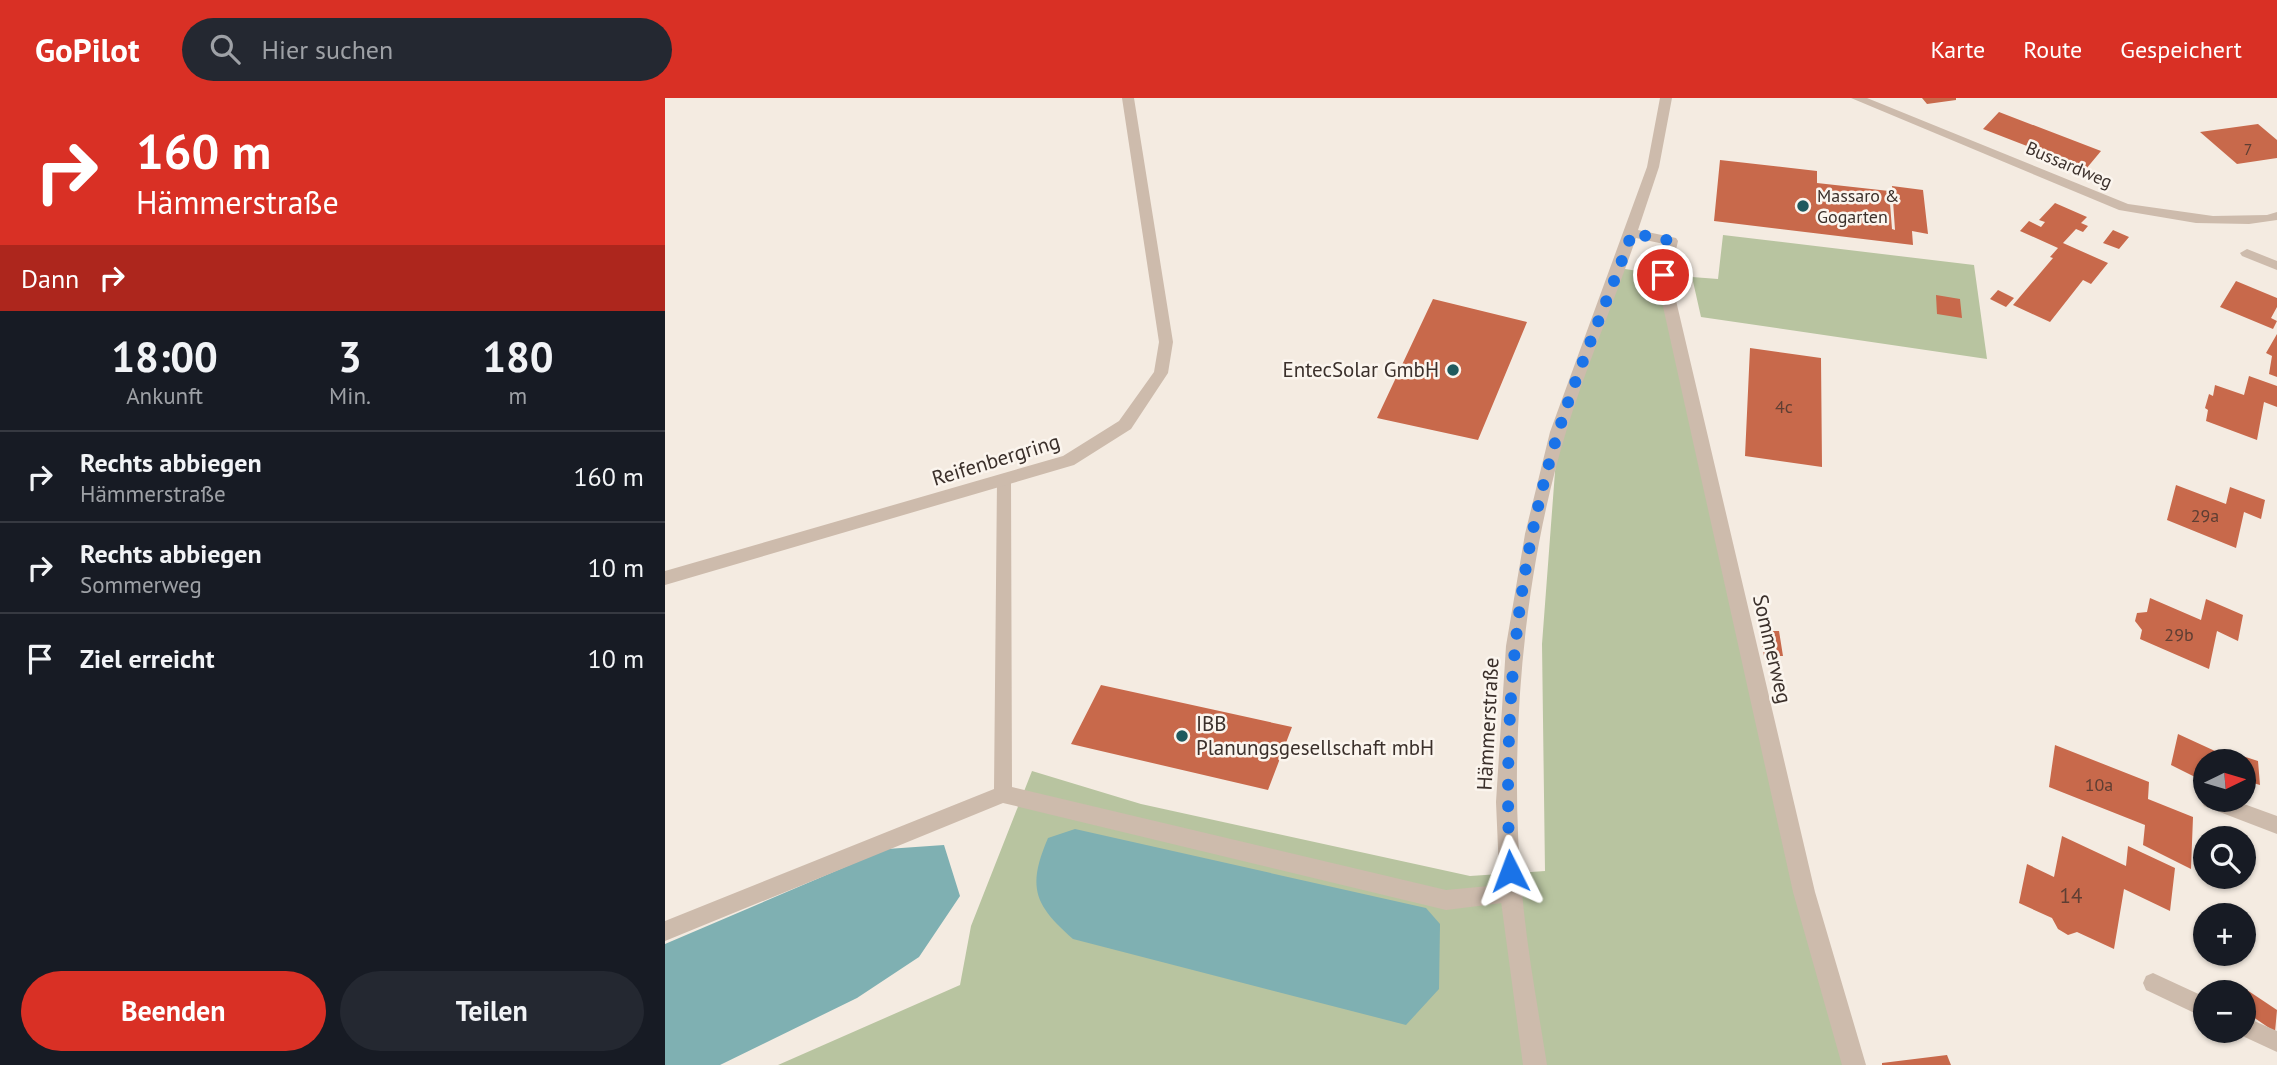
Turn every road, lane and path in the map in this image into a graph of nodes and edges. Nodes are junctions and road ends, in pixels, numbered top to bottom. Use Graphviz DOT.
graph roads {
  1 [pos="1128,98"];
  2 [pos="1666,98"];
  3 [pos="1857,98"];
  4 [pos="2277,216"];
  5 [pos="1632,233"];
  6 [pos="2247,253"];
  7 [pos="2277,266"];
  8 [pos="1004,481"];
  9 [pos="665,578"];
  10 [pos="1003,793"];
  11 [pos="2242,812"];
  12 [pos="2277,825"];
  13 [pos="1511,894"];
  14 [pos="665,931"];
  15 [pos="2153,984"];
  16 [pos="2193,1002"];
  17 [pos="2256,1032"];
  18 [pos="2277,1042"];
  19 [pos="1535,1065"];
  20 [pos="1854,1065"];
  1 -- 8 [label="street, Reifenbergring"];
  2 -- 5 [label="street, Hämmerstraße"];
  3 -- 4 [label="street, Bussardweg"];
  5 -- 13 [label="street, Hämmerstraße"];
  5 -- 20 [label="street, Sommerweg"];
  6 -- 7 [label="street"];
  8 -- 9 [label="street, Reifenbergring"];
  8 -- 10 [label="lane"];
  10 -- 13 [label="lane"];
  10 -- 14 [label="lane"];
  11 -- 12 [label="lane"];
  13 -- 19 [label="street, Hämmerstraße"];
  15 -- 16 [label="lane"];
  17 -- 18 [label="lane"];
}
